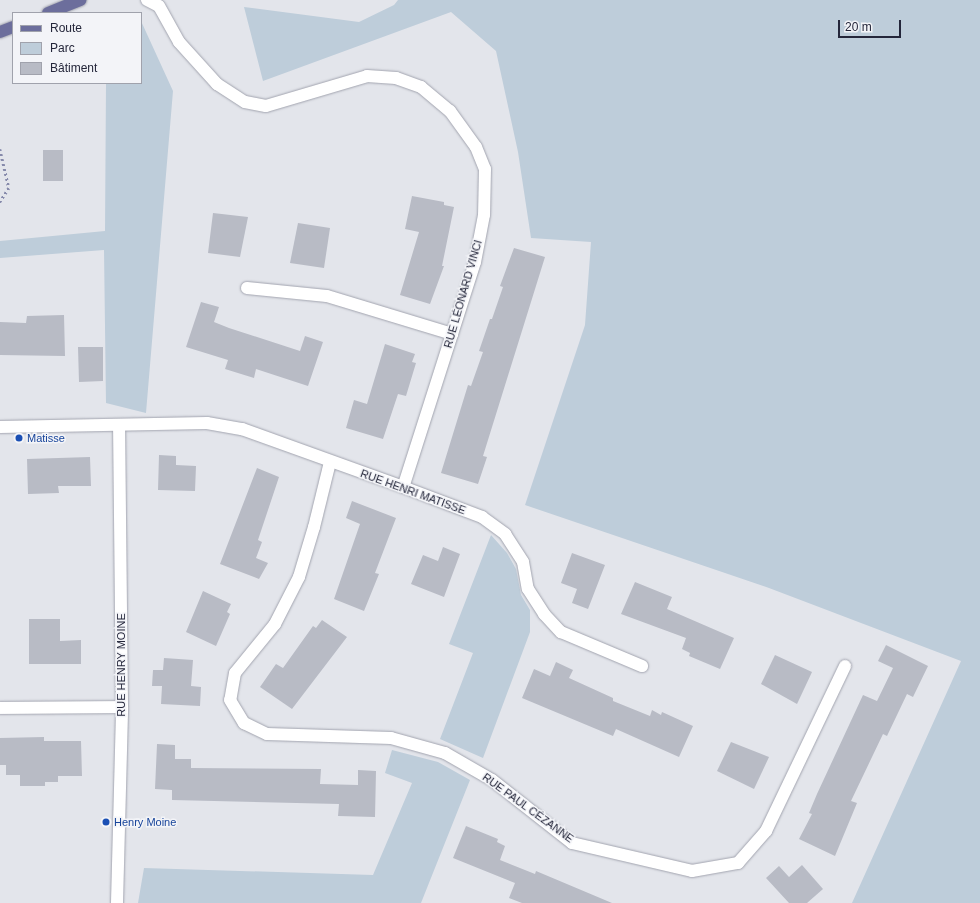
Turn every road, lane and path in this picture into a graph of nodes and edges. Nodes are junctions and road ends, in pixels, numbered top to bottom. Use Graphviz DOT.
graph roads {
  1 [pos="81,0"];
  2 [pos="146,0"];
  3 [pos="51,12"];
  4 [pos="12,27"];
  5 [pos="0,32"];
  6 [pos="0,149"];
  7 [pos="0,202"];
  8 [pos="247,288"];
  9 [pos="452,334"];
  10 [pos="119,426"];
  11 [pos="0,427"];
  12 [pos="330,462"];
  13 [pos="403,487"];
  14 [pos="642,666"];
  15 [pos="845,666"];
  16 [pos="122,707"];
  17 [pos="0,708"];
  18 [pos="116,903"];
  1 -- 3 [label="main road"];
  2 -- 9 [label="street, RUE LÉONARD VINCI"];
  4 -- 5 [label="main road"];
  6 -- 7 [label="path"];
  8 -- 9 [label="street"];
  9 -- 13 [label="street, RUE LÉONARD VINCI"];
  10 -- 11 [label="street, RUE HENRI MATISSE"];
  10 -- 12 [label="street, RUE HENRI MATISSE"];
  10 -- 16 [label="street, RUE HENRY MOINE"];
  12 -- 13 [label="street, RUE HENRI MATISSE"];
  12 -- 15 [label="street, RUE PAUL CÉZANNE"];
  13 -- 14 [label="street, RUE HENRI MATISSE"];
  16 -- 17 [label="street"];
  16 -- 18 [label="street, RUE HENRY MOINE"];
}
